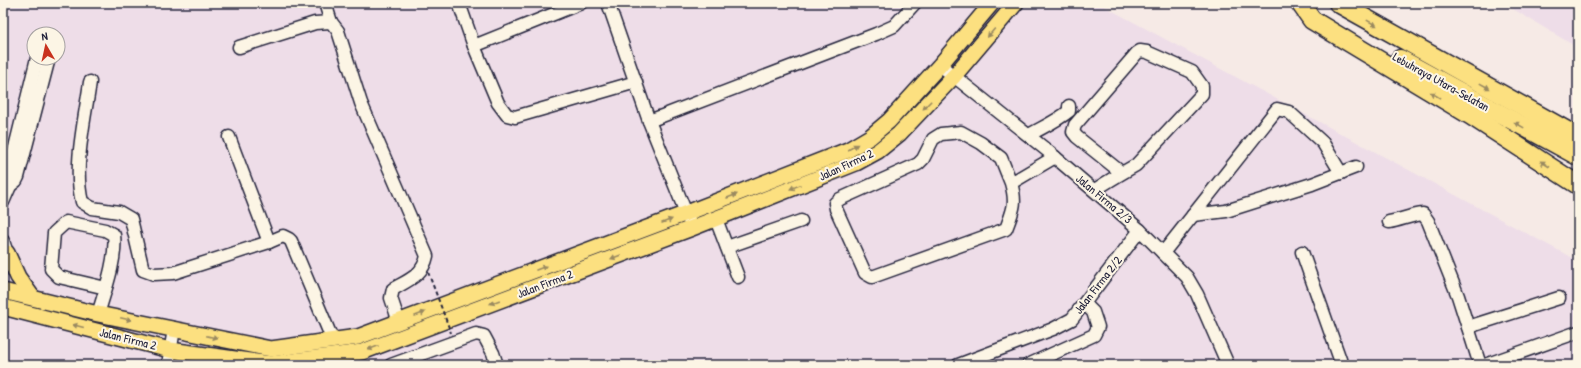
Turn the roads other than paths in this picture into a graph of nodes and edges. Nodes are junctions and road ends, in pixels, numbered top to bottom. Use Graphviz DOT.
graph roads {
  1 [pos="325,3"];
  2 [pos="459,3"];
  3 [pos="581,3"];
  4 [pos="608,3"];
  5 [pos="915,3"];
  6 [pos="992,3"];
  7 [pos="1016,3"];
  8 [pos="1300,3"];
  9 [pos="1305,3"];
  10 [pos="1338,3"];
  11 [pos="331,22"];
  12 [pos="474,46"];
  13 [pos="239,47"];
  14 [pos="940,65"];
  15 [pos="36,66"];
  16 [pos="46,66"];
  17 [pos="954,76"];
  18 [pos="90,82"];
  19 [pos="636,82"];
  20 [pos="1069,106"];
  21 [pos="28,117"];
  22 [pos="649,121"];
  23 [pos="1028,136"];
  24 [pos="229,137"];
  25 [pos="1578,137"];
  26 [pos="1578,156"];
  27 [pos="1055,157"];
  28 [pos="1356,167"];
  29 [pos="1122,173"];
  30 [pos="1341,173"];
  31 [pos="1011,183"];
  32 [pos="1578,185"];
  33 [pos="1094,190"];
  34 [pos="3,202"];
  35 [pos="687,213"];
  36 [pos="1193,215"];
  37 [pos="716,219"];
  38 [pos="801,221"];
  39 [pos="1389,222"];
  40 [pos="692,228"];
  41 [pos="1140,230"];
  42 [pos="269,242"];
  43 [pos="727,247"];
  44 [pos="1302,252"];
  45 [pos="1163,253"];
  46 [pos="4,254"];
  47 [pos="738,277"];
  48 [pos="106,288"];
  49 [pos="3,291"];
  50 [pos="33,298"];
  51 [pos="1559,298"];
  52 [pos="1085,304"];
  53 [pos="3,307"];
  54 [pos="98,314"];
  55 [pos="399,322"];
  56 [pos="1468,327"];
  57 [pos="174,329"];
  58 [pos="1578,332"];
  59 [pos="333,341"];
  60 [pos="170,350"];
  61 [pos="346,360"];
  62 [pos="1499,363"];
  63 [pos="1033,364"];
  64 [pos="168,365"];
  65 [pos="391,365"];
  66 [pos="497,365"];
  67 [pos="958,365"];
  68 [pos="1228,365"];
  69 [pos="1342,365"];
  70 [pos="1480,365"];
  71 [pos="1485,365"];
  1 -- 11 [label="street"];
  2 -- 12 [label="street"];
  3 -- 12 [label="street"];
  4 -- 19 [label="street"];
  5 -- 22 [label="street"];
  6 -- 14 [label="main road, Jalan Firma 2"];
  7 -- 17 [label="main road, Jalan Firma 2, one-way"];
  32 -- 8 [label="highway, one-way"];
  26 -- 9 [label="highway, Lebuhraya Utara–Selatan, one-way"];
  10 -- 25 [label="highway, Lebuhraya Utara–Selatan, one-way"];
  11 -- 13 [label="street"];
  11 -- 55 [label="street"];
  12 -- 19 [label="street"];
  14 -- 17 [label="street, Jalan Firma 2/3"];
  35 -- 14 [label="main road, Jalan Firma 2, one-way"];
  15 -- 21 [label="street"];
  16 -- 21 [label="street"];
  17 -- 23 [label="street, Jalan Firma 2/3"];
  17 -- 37 [label="main road, Jalan Firma 2, one-way"];
  18 -- 42 [label="street"];
  19 -- 22 [label="street"];
  20 -- 23 [label="street"];
  21 -- 34 [label="street"];
  22 -- 35 [label="street"];
  23 -- 27 [label="street, Jalan Firma 2/3"];
  24 -- 42 [label="street"];
  27 -- 31 [label="street"];
  27 -- 33 [label="street, Jalan Firma 2/3"];
  28 -- 30 [label="street"];
  29 -- 29 [label="street"];
  29 -- 33 [label="street"];
  30 -- 36 [label="street"];
  30 -- 36 [label="street"];
  31 -- 31 [label="street"];
  33 -- 41 [label="street, Jalan Firma 2/3"];
  35 -- 40 [label="street"];
  55 -- 35 [label="main road, Jalan Firma 2, one-way"];
  36 -- 45 [label="street"];
  37 -- 40 [label="main road, Jalan Firma 2"];
  37 -- 43 [label="street"];
  38 -- 43 [label="street"];
  39 -- 56 [label="street"];
  40 -- 61 [label="main road, Jalan Firma 2, one-way"];
  41 -- 45 [label="street, Jalan Firma 2/3"];
  41 -- 52 [label="street, Jalan Firma 2/2"];
  42 -- 59 [label="street"];
  43 -- 47 [label="street"];
  44 -- 69 [label="street"];
  45 -- 68 [label="street, Jalan Firma 2/3"];
  46 -- 50 [label="main road"];
  48 -- 48 [label="street"];
  48 -- 54 [label="street"];
  49 -- 50 [label="main road, Jalan Firma 2"];
  50 -- 54 [label="main road, Jalan Firma 2"];
  51 -- 56 [label="street"];
  52 -- 63 [label="street"];
  52 -- 67 [label="street, Jalan Firma 2/2"];
  60 -- 53 [label="main road, Jalan Firma 2, one-way"];
  54 -- 57 [label="main road, Jalan Firma 2, one-way"];
  55 -- 59 [label="main road, Jalan Firma 2"];
  56 -- 70 [label="street"];
  57 -- 59 [label="main road, Jalan Firma 2, one-way"];
  57 -- 60 [label="street"];
  58 -- 62 [label="street"];
  60 -- 61 [label="main road, Jalan Firma 2"];
  60 -- 64 [label="street"];
  62 -- 71 [label="street"];
  65 -- 66 [label="street"];
}
